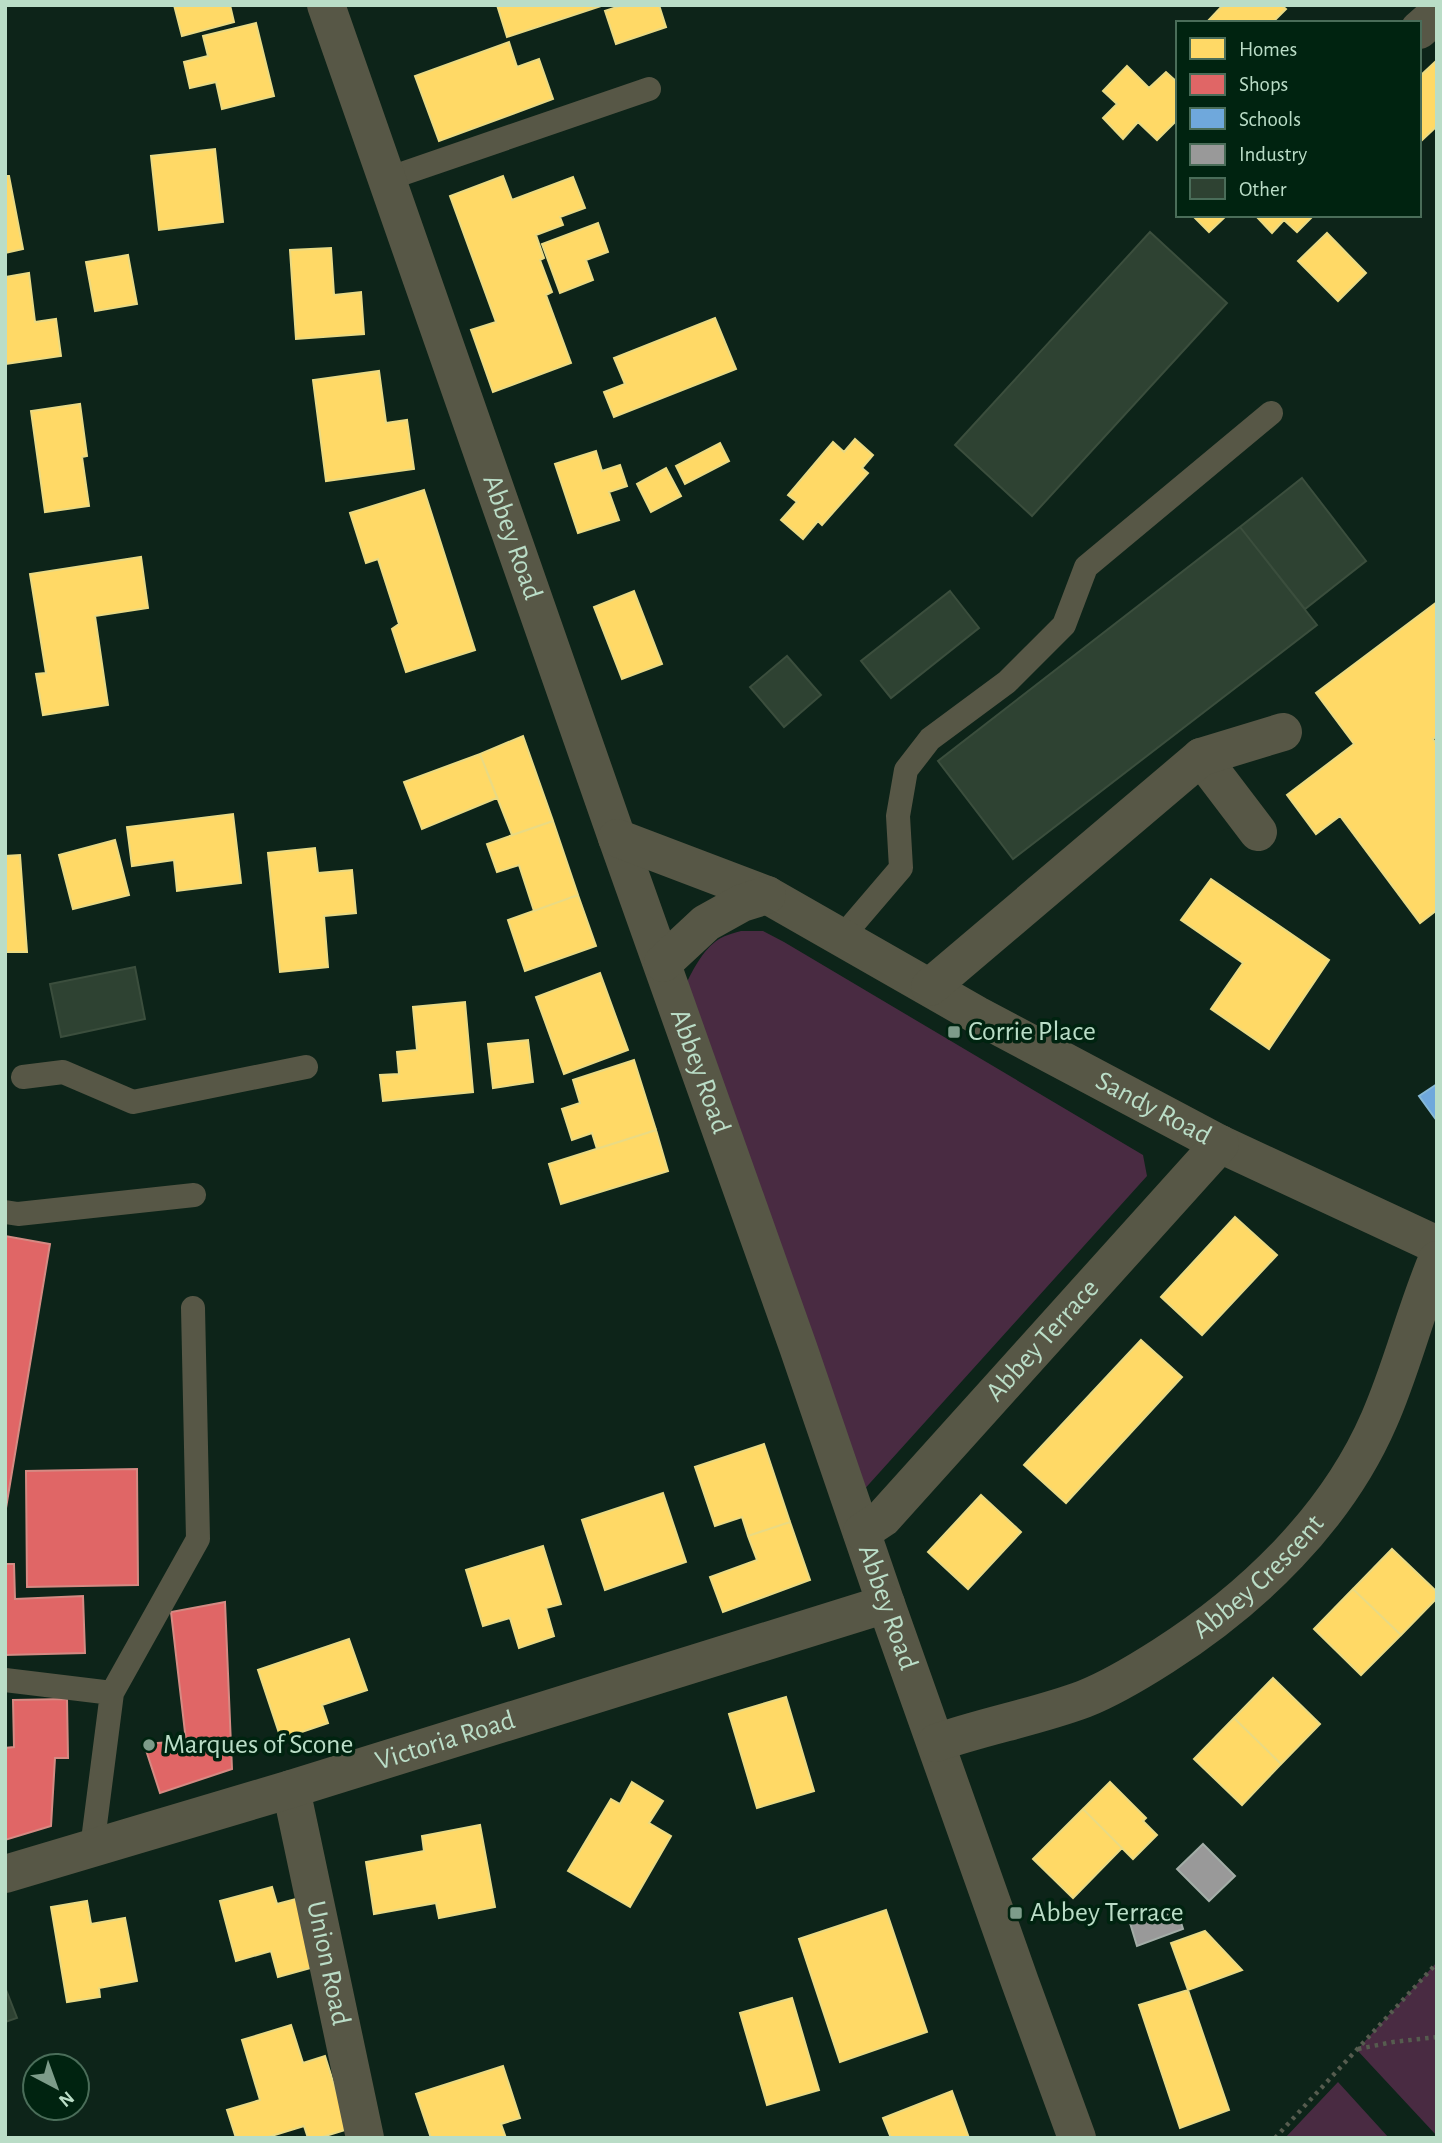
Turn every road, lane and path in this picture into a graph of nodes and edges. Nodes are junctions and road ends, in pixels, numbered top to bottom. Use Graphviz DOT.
graph roads {
  1 [pos="326,5"];
  2 [pos="1437,14"];
  3 [pos="1421,28"];
  4 [pos="649,89"];
  5 [pos="387,179"];
  6 [pos="1271,412"];
  7 [pos="1283,732"];
  8 [pos="1201,757"];
  9 [pos="1258,832"];
  10 [pos="617,838"];
  11 [pos="767,895"];
  12 [pos="842,937"];
  13 [pos="663,963"];
  14 [pos="930,987"];
  15 [pos="306,1067"];
  16 [pos="23,1077"];
  17 [pos="1220,1144"];
  18 [pos="194,1195"];
  19 [pos="5,1212"];
  20 [pos="1437,1245"];
  21 [pos="1437,1260"];
  22 [pos="193,1308"];
  23 [pos="862,1532"];
  24 [pos="886,1604"];
  25 [pos="5,1680"];
  26 [pos="112,1693"];
  27 [pos="936,1743"];
  28 [pos="291,1789"];
  29 [pos="92,1848"];
  30 [pos="5,1874"];
  31 [pos="1437,1963"];
  32 [pos="1437,2037"];
  33 [pos="1357,2050"];
  34 [pos="365,2138"];
  35 [pos="1077,2138"];
  36 [pos="1275,2138"];
  1 -- 5 [label="street, Abbey Road"];
  2 -- 3 [label="street"];
  4 -- 5 [label="lane"];
  5 -- 10 [label="street, Abbey Road"];
  6 -- 12 [label="lane"];
  7 -- 8 [label="street"];
  8 -- 9 [label="street"];
  8 -- 14 [label="street"];
  10 -- 11 [label="street, Sandy Road"];
  10 -- 13 [label="street, Abbey Road"];
  11 -- 12 [label="street, Sandy Road"];
  11 -- 13 [label="street"];
  12 -- 14 [label="street, Sandy Road"];
  13 -- 23 [label="street, Abbey Road"];
  14 -- 17 [label="street, Sandy Road"];
  15 -- 16 [label="lane"];
  17 -- 20 [label="street, Sandy Road"];
  17 -- 23 [label="street, Abbey Terrace"];
  18 -- 19 [label="lane"];
  21 -- 27 [label="street, Abbey Crescent"];
  22 -- 26 [label="lane"];
  23 -- 24 [label="street, Abbey Road"];
  24 -- 27 [label="street, Abbey Road"];
  24 -- 28 [label="street, Victoria Road"];
  25 -- 26 [label="lane"];
  26 -- 29 [label="lane"];
  27 -- 35 [label="street, Abbey Road"];
  28 -- 29 [label="street, Victoria Road"];
  28 -- 34 [label="street, Union Road"];
  29 -- 30 [label="street, Victoria Road"];
  31 -- 33 [label="path"];
  32 -- 33 [label="path"];
  33 -- 36 [label="path"];
}
